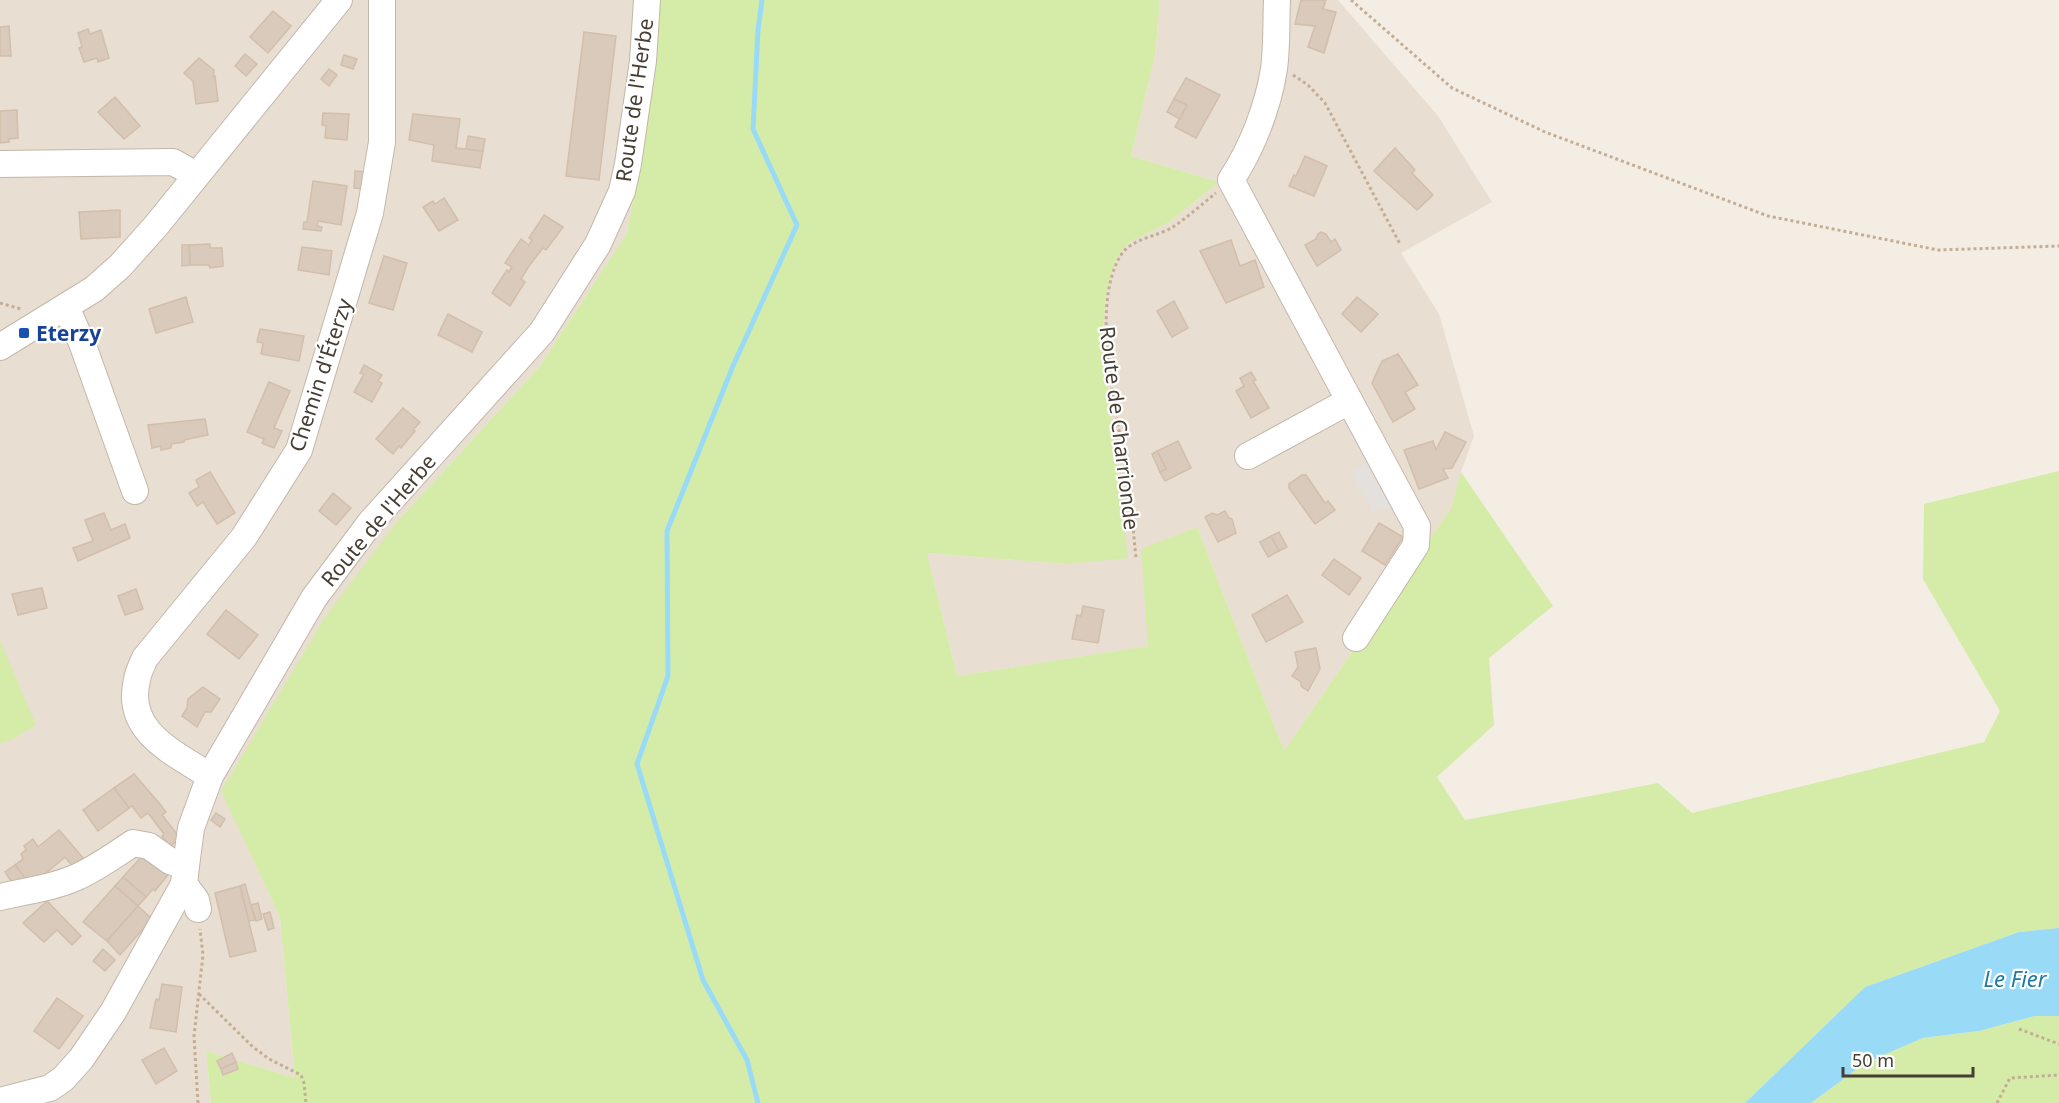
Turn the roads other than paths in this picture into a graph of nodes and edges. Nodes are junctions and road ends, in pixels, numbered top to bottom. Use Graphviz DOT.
graph roads {
  1 [pos="339,0"];
  2 [pos="382,0"];
  3 [pos="647,0"];
  4 [pos="1277,0"];
  5 [pos="0,164"];
  6 [pos="196,175"];
  7 [pos="66,307"];
  8 [pos="0,347"];
  9 [pos="1348,401"];
  10 [pos="1248,456"];
  11 [pos="135,491"];
  12 [pos="1356,638"];
  13 [pos="210,776"];
  14 [pos="185,875"];
  15 [pos="0,897"];
  16 [pos="198,909"];
  17 [pos="0,1101"];
  1 -- 6 [label="street"];
  2 -- 13 [label="street, Chemin d'Éterzy"];
  3 -- 13 [label="street, Route de l'Herbe"];
  4 -- 9 [label="street"];
  5 -- 6 [label="street"];
  6 -- 7 [label="street"];
  7 -- 8 [label="street"];
  7 -- 11 [label="street"];
  9 -- 10 [label="street"];
  9 -- 12 [label="street"];
  13 -- 14 [label="street, Route de l'Herbe"];
  14 -- 15 [label="street"];
  14 -- 16 [label="street"];
  14 -- 17 [label="street"];
}
